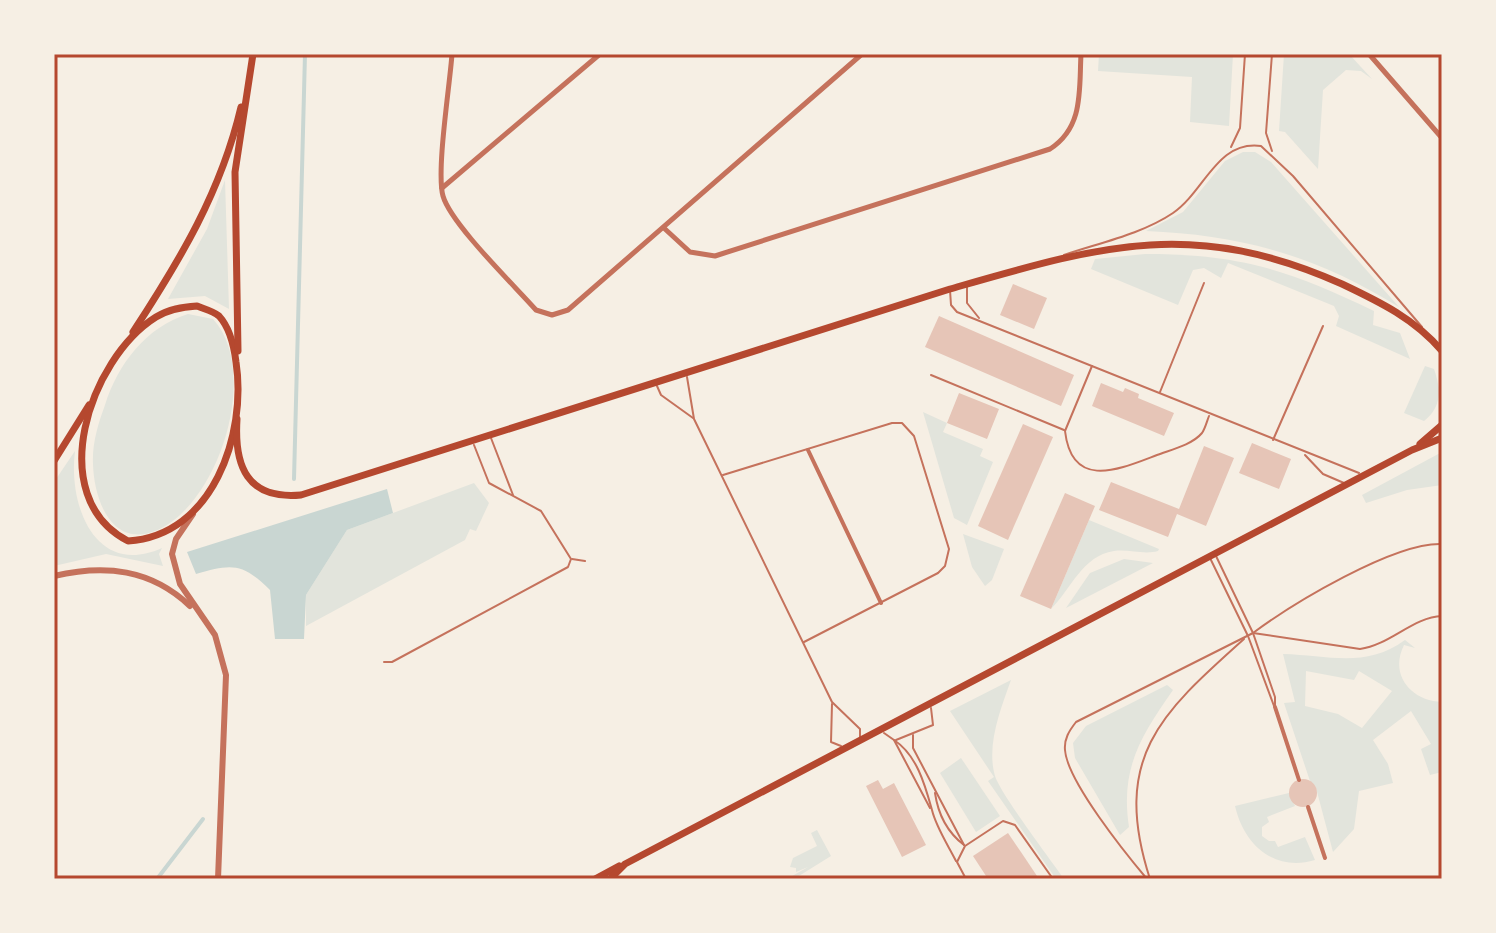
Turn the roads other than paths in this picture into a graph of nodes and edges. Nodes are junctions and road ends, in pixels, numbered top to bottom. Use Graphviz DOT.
graph roads {
  1 [pos="253,54"];
  2 [pos="452,54"];
  3 [pos="600,54"];
  4 [pos="862,54"];
  5 [pos="1081,54"];
  6 [pos="1245,54"];
  7 [pos="1272,54"];
  8 [pos="1369,54"];
  9 [pos="1442,138"];
  10 [pos="1229,149"];
  11 [pos="1276,157"];
  12 [pos="441,189"];
  13 [pos="665,229"];
  14 [pos="1046,261"];
  15 [pos="1204,283"];
  16 [pos="968,284"];
  17 [pos="950,289"];
  18 [pos="980,318"];
  19 [pos="1323,326"];
  20 [pos="1422,328"];
  21 [pos="125,344"];
  22 [pos="1442,351"];
  23 [pos="1092,365"];
  24 [pos="685,372"];
  25 [pos="931,375"];
  26 [pos="239,377"];
  27 [pos="655,381"];
  28 [pos="101,386"];
  29 [pos="1159,393"];
  30 [pos="1210,415"];
  31 [pos="237,419"];
  32 [pos="694,419"];
  33 [pos="1442,425"];
  34 [pos="1065,431"];
  35 [pos="490,434"];
  36 [pos="1442,438"];
  37 [pos="472,440"];
  38 [pos="1273,441"];
  39 [pos="808,450"];
  40 [pos="1412,450"];
  41 [pos="1304,454"];
  42 [pos="54,461"];
  43 [pos="723,475"];
  44 [pos="1363,475"];
  45 [pos="1347,484"];
  46 [pos="514,496"];
  47 [pos="202,502"];
  48 [pos="1442,544"];
  49 [pos="1212,555"];
  50 [pos="571,559"];
  51 [pos="585,561"];
  52 [pos="54,576"];
  53 [pos="881,603"];
  54 [pos="1442,616"];
  55 [pos="204,620"];
  56 [pos="1253,633"];
  57 [pos="1248,636"];
  58 [pos="804,642"];
  59 [pos="384,662"];
  60 [pos="832,702"];
  61 [pos="931,703"];
  62 [pos="1275,707"];
  63 [pos="880,730"];
  64 [pos="913,735"];
  65 [pos="894,740"];
  66 [pos="858,741"];
  67 [pos="847,747"];
  68 [pos="1299,780"];
  69 [pos="935,789"];
  70 [pos="1308,807"];
  71 [pos="932,811"];
  72 [pos="965,846"];
  73 [pos="1325,858"];
  74 [pos="957,862"];
  75 [pos="625,864"];
  76 [pos="1442,875"];
  77 [pos="218,879"];
  78 [pos="595,879"];
  79 [pos="610,879"];
  80 [pos="966,879"];
  81 [pos="1053,879"];
  82 [pos="1148,879"];
  83 [pos="1440,879"];
  1 -- 21 [label="main road"];
  1 -- 26 [label="main road"];
  2 -- 12 [label="street"];
  3 -- 12 [label="street"];
  4 -- 13 [label="street"];
  5 -- 13 [label="street"];
  6 -- 10 [label="lane"];
  7 -- 11 [label="lane"];
  8 -- 9 [label="street"];
  10 -- 11 [label="lane"];
  10 -- 14 [label="lane"];
  11 -- 20 [label="lane"];
  12 -- 13 [label="street"];
  14 -- 16 [label="main road"];
  14 -- 20 [label="main road"];
  15 -- 29 [label="lane"];
  16 -- 17 [label="main road"];
  16 -- 18 [label="lane"];
  17 -- 18 [label="lane"];
  17 -- 24 [label="main road"];
  18 -- 23 [label="lane"];
  19 -- 38 [label="lane"];
  20 -- 22 [label="main road"];
  21 -- 26 [label="main road"];
  21 -- 28 [label="main road"];
  23 -- 29 [label="lane"];
  23 -- 34 [label="lane"];
  24 -- 27 [label="main road"];
  24 -- 32 [label="lane"];
  25 -- 34 [label="lane"];
  26 -- 31 [label="main road"];
  27 -- 32 [label="lane"];
  27 -- 35 [label="main road"];
  28 -- 42 [label="main road"];
  28 -- 47 [label="main road"];
  29 -- 30 [label="lane"];
  30 -- 34 [label="lane"];
  30 -- 38 [label="lane"];
  31 -- 37 [label="main road"];
  31 -- 47 [label="main road"];
  32 -- 43 [label="lane"];
  33 -- 40 [label="main road"];
  35 -- 37 [label="main road"];
  35 -- 46 [label="lane"];
  36 -- 40 [label="main road"];
  37 -- 46 [label="lane"];
  38 -- 41 [label="lane"];
  39 -- 43 [label="lane"];
  39 -- 53 [label="street"];
  39 -- 53 [label="lane"];
  40 -- 44 [label="main road"];
  41 -- 44 [label="lane"];
  41 -- 45 [label="lane"];
  43 -- 58 [label="lane"];
  44 -- 45 [label="main road"];
  45 -- 49 [label="main road"];
  46 -- 50 [label="lane"];
  47 -- 55 [label="street"];
  48 -- 56 [label="lane"];
  49 -- 56 [label="lane"];
  49 -- 57 [label="lane"];
  49 -- 61 [label="main road"];
  50 -- 51 [label="lane"];
  50 -- 59 [label="lane"];
  52 -- 55 [label="street"];
  53 -- 58 [label="lane"];
  54 -- 56 [label="lane"];
  55 -- 77 [label="street"];
  56 -- 57 [label="lane"];
  56 -- 62 [label="lane"];
  57 -- 62 [label="lane"];
  57 -- 82 [label="lane"];
  57 -- 82 [label="lane"];
  58 -- 60 [label="lane"];
  60 -- 66 [label="lane"];
  60 -- 67 [label="lane"];
  61 -- 63 [label="main road"];
  61 -- 64 [label="lane"];
  62 -- 68 [label="street"];
  63 -- 65 [label="lane"];
  63 -- 66 [label="main road"];
  64 -- 65 [label="lane"];
  64 -- 69 [label="lane"];
  65 -- 71 [label="lane"];
  65 -- 71 [label="lane"];
  66 -- 67 [label="main road"];
  67 -- 75 [label="main road"];
  69 -- 72 [label="lane"];
  69 -- 72 [label="lane"];
  70 -- 73 [label="street"];
  71 -- 74 [label="lane"];
  72 -- 74 [label="lane"];
  72 -- 81 [label="lane"];
  74 -- 80 [label="lane"];
  75 -- 78 [label="main road"];
  75 -- 79 [label="main road"];
  76 -- 83 [label="lane"];
}
